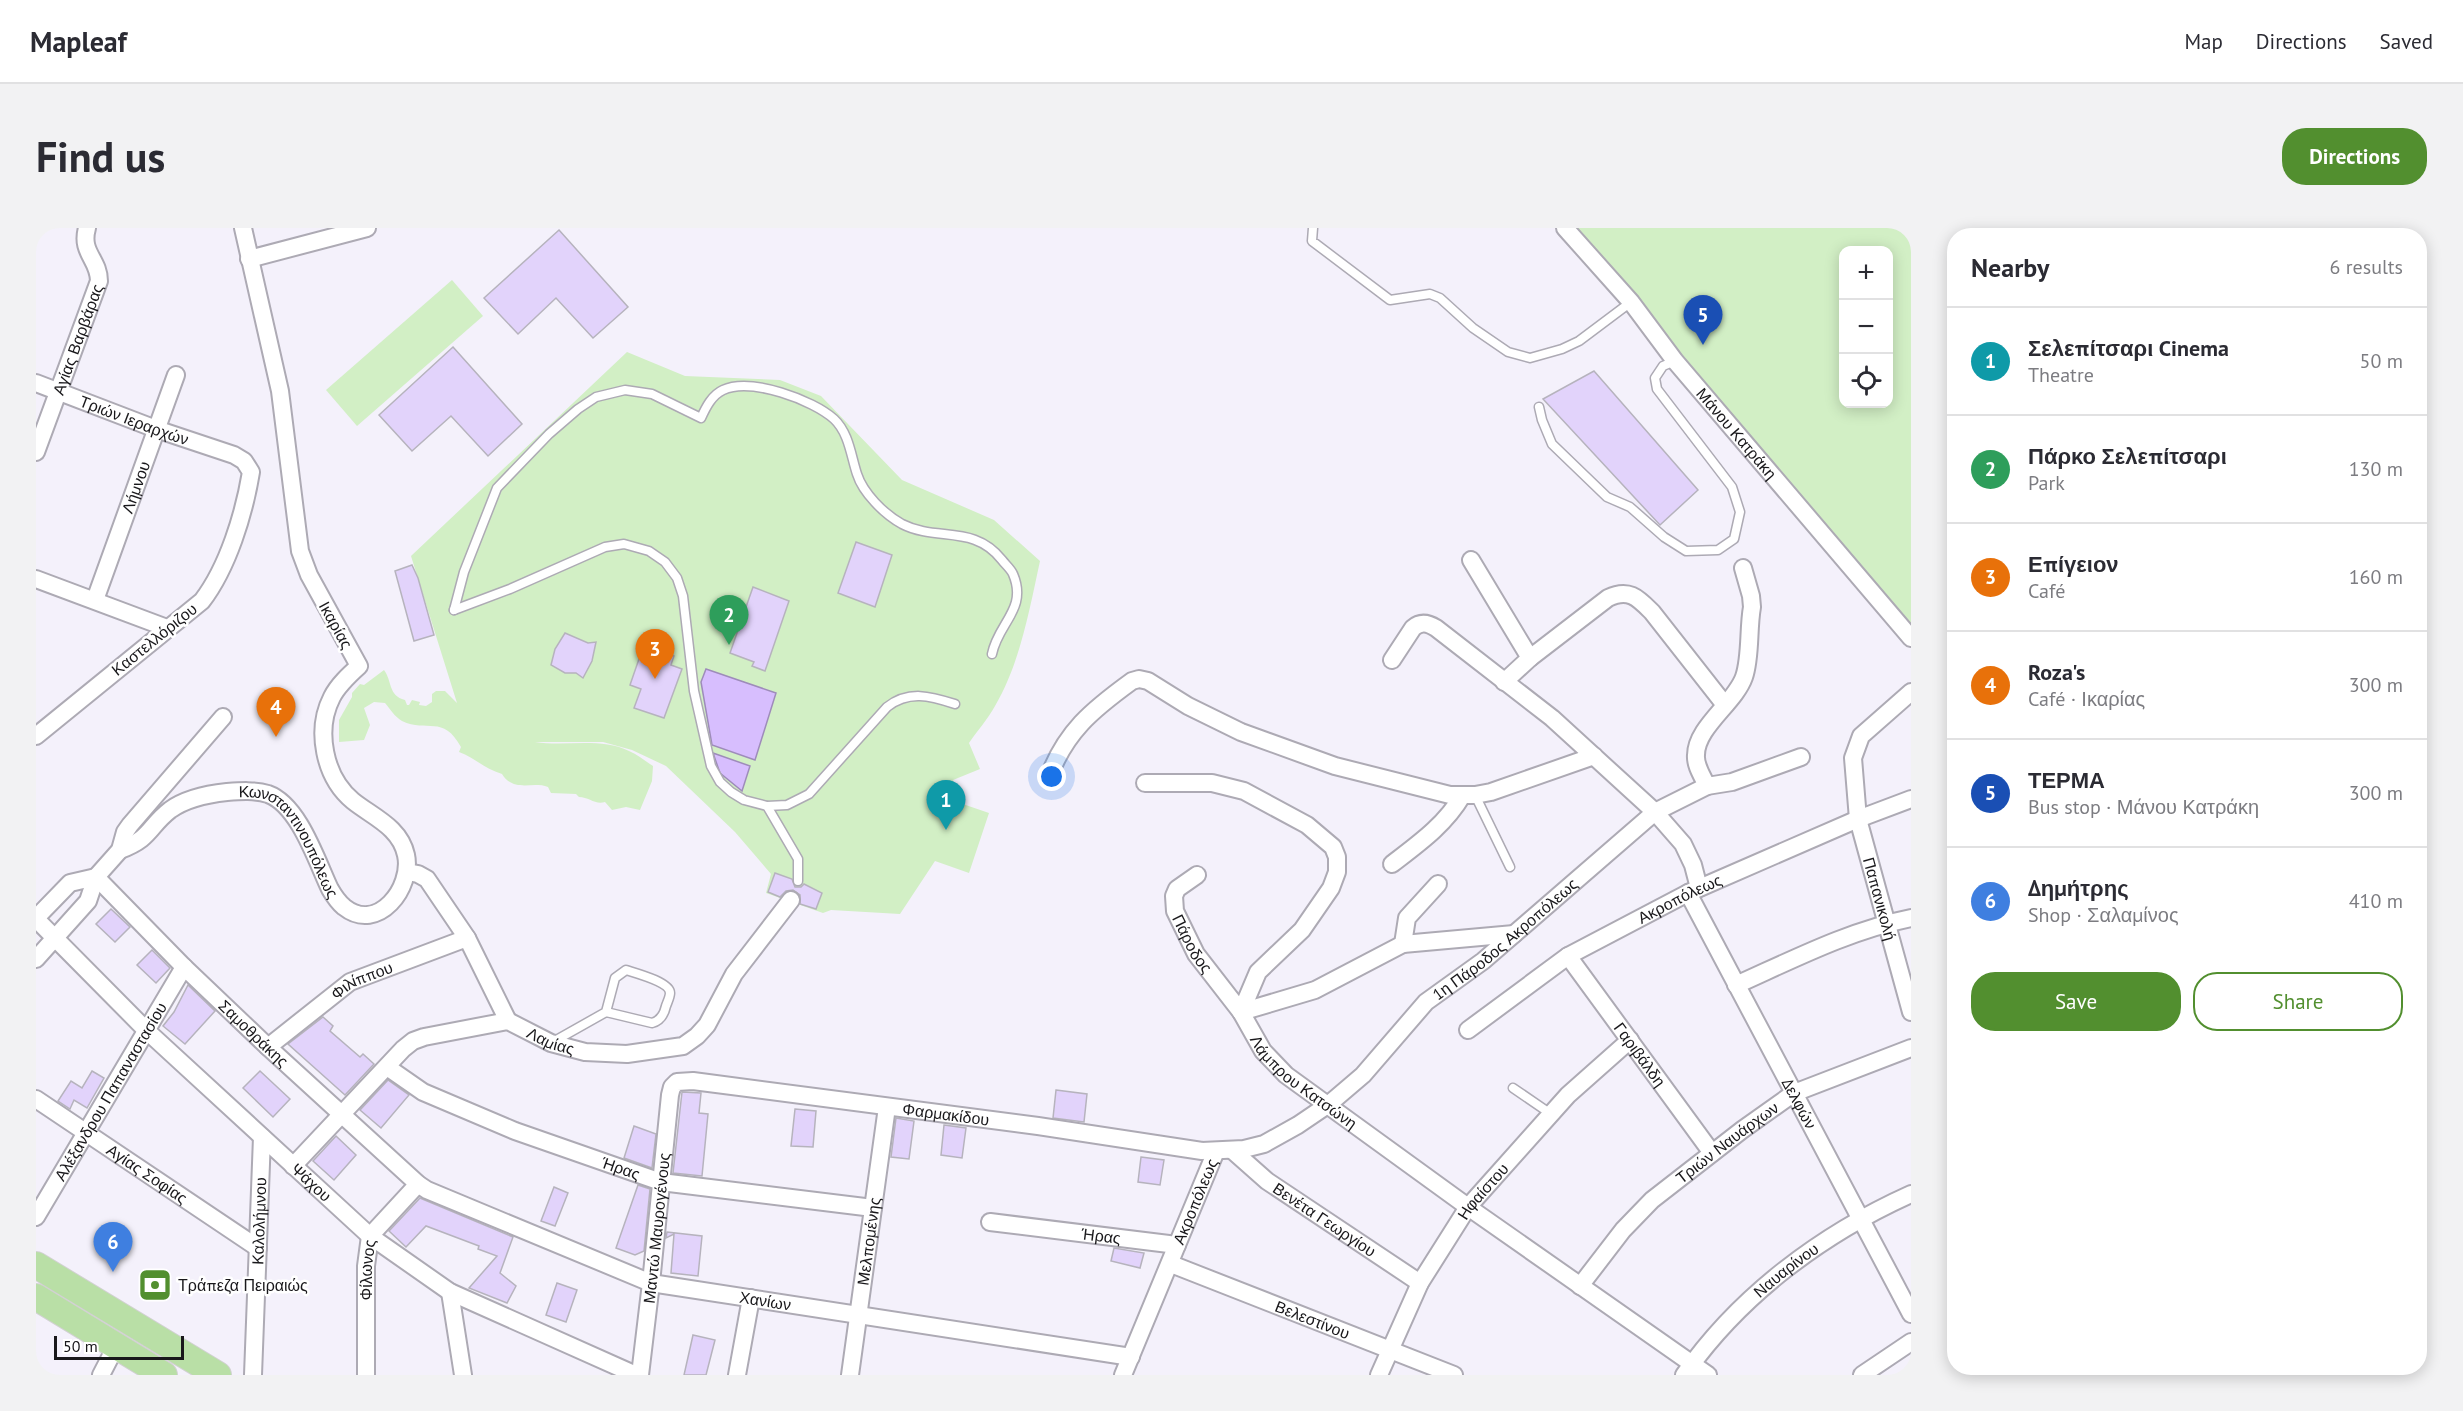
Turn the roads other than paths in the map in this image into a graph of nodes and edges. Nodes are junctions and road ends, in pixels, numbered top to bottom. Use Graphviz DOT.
graph roads {
  1 [pos="87,228"];
  2 [pos="243,228"];
  3 [pos="367,228"];
  4 [pos="1313,228"];
  5 [pos="1565,228"];
  6 [pos="249,260"];
  7 [pos="1631,302"];
  8 [pos="1676,361"];
  9 [pos="176,375"];
  10 [pos="36,383"];
  11 [pos="58,391"];
  12 [pos="1539,407"];
  13 [pos="156,429"];
  14 [pos="36,452"];
  15 [pos="234,455"];
  16 [pos="1471,560"];
  17 [pos="1743,568"];
  18 [pos="36,579"];
  19 [pos="95,600"];
  20 [pos="167,628"];
  21 [pos="1911,638"];
  22 [pos="992,654"];
  23 [pos="1530,658"];
  24 [pos="1392,660"];
  25 [pos="1504,682"];
  26 [pos="1911,692"];
  27 [pos="955,704"];
  28 [pos="1725,705"];
  29 [pos="223,717"];
  30 [pos="38,731"];
  31 [pos="1594,756"];
  32 [pos="1801,757"];
  33 [pos="1048,779"];
  34 [pos="1145,783"];
  35 [pos="1707,786"];
  36 [pos="1469,796"];
  37 [pos="1911,799"];
  38 [pos="767,806"];
  39 [pos="1655,812"];
  40 [pos="1858,819"];
  41 [pos="120,850"];
  42 [pos="1392,864"];
  43 [pos="1510,867"];
  44 [pos="407,872"];
  45 [pos="1197,875"];
  46 [pos="96,877"];
  47 [pos="798,881"];
  48 [pos="1438,884"];
  49 [pos="1694,891"];
  50 [pos="791,900"];
  51 [pos="1911,918"];
  52 [pos="36,919"];
  53 [pos="1886,923"];
  54 [pos="1514,934"];
  55 [pos="467,938"];
  56 [pos="55,939"];
  57 [pos="1403,944"];
  58 [pos="1568,956"];
  59 [pos="36,959"];
  60 [pos="184,967"];
  61 [pos="1736,985"];
  62 [pos="606,1012"];
  63 [pos="1241,1012"];
  64 [pos="1911,1012"];
  65 [pos="508,1021"];
  66 [pos="1468,1030"];
  67 [pos="147,1031"];
  68 [pos="1630,1040"];
  69 [pos="551,1043"];
  70 [pos="268,1047"];
  71 [pos="1911,1048"];
  72 [pos="387,1067"];
  73 [pos="1363,1075"];
  74 [pos="677,1082"];
  75 [pos="1513,1088"];
  76 [pos="1794,1093"];
  77 [pos="36,1099"];
  78 [pos="1329,1104"];
  79 [pos="887,1107"];
  80 [pos="1551,1114"];
  81 [pos="343,1115"];
  82 [pos="86,1134"];
  83 [pos="262,1137"];
  84 [pos="1224,1150"];
  85 [pos="1712,1153"];
  86 [pos="293,1167"];
  87 [pos="661,1182"];
  88 [pos="418,1184"];
  89 [pos="1911,1194"];
  90 [pos="1468,1207"];
  91 [pos="873,1208"];
  92 [pos="36,1217"];
  93 [pos="1861,1221"];
  94 [pos="990,1222"];
  95 [pos="370,1236"];
  96 [pos="1178,1245"];
  97 [pos="258,1248"];
  98 [pos="1171,1264"];
  99 [pos="36,1265"];
  100 [pos="651,1283"];
  101 [pos="1420,1283"];
  102 [pos="1580,1286"];
  103 [pos="450,1292"];
  104 [pos="36,1297"];
  105 [pos="751,1298"];
  106 [pos="860,1314"];
  107 [pos="1911,1314"];
  108 [pos="1911,1342"];
  109 [pos="116,1346"];
  110 [pos="1389,1349"];
  111 [pos="1131,1357"];
  112 [pos="1688,1369"];
  113 [pos="101,1375"];
  114 [pos="164,1375"];
  115 [pos="218,1375"];
  116 [pos="253,1375"];
  117 [pos="366,1375"];
  118 [pos="463,1375"];
  119 [pos="638,1375"];
  120 [pos="737,1375"];
  121 [pos="850,1375"];
  122 [pos="1123,1375"];
  123 [pos="1379,1375"];
  124 [pos="1454,1375"];
  125 [pos="1708,1375"];
  126 [pos="1862,1375"];
  1 -- 11 [label="street, Αγίας Βαρβάρας"];
  2 -- 6 [label="street, Ικαρίας"];
  3 -- 6 [label="street"];
  4 -- 7 [label="lane"];
  5 -- 7 [label="street, Μάνου Κατράκη"];
  6 -- 44 [label="street, Ικαρίας"];
  7 -- 8 [label="street, Μάνου Κατράκη"];
  8 -- 12 [label="lane"];
  8 -- 21 [label="street, Μάνου Κατράκη"];
  9 -- 13 [label="street, Λήμνου"];
  10 -- 11 [label="street, Τριών Ιεραρχών"];
  11 -- 13 [label="street, Τριών Ιεραρχών"];
  11 -- 14 [label="street, Αγίας Βαρβάρας"];
  13 -- 15 [label="street, Τριών Ιεραρχών"];
  13 -- 19 [label="street, Λήμνου"];
  15 -- 20 [label="street, Καστελλόριζου"];
  16 -- 23 [label="street"];
  17 -- 28 [label="street"];
  18 -- 19 [label="street"];
  19 -- 20 [label="street"];
  20 -- 30 [label="street, Καστελλόριζου"];
  22 -- 38 [label="lane"];
  23 -- 25 [label="street"];
  23 -- 28 [label="street"];
  24 -- 25 [label="street, Δελφών"];
  25 -- 31 [label="street, Δελφών"];
  26 -- 40 [label="street, Παπανικολή"];
  27 -- 38 [label="lane"];
  28 -- 35 [label="street"];
  29 -- 41 [label="street, Κωνσταντινουπόλεως"];
  31 -- 36 [label="street"];
  31 -- 39 [label="street, Δελφών"];
  32 -- 35 [label="street, 1η Πάροδος Ακροπόλεως"];
  33 -- 36 [label="street"];
  34 -- 63 [label="street"];
  35 -- 39 [label="street, 1η Πάροδος Ακροπόλεως"];
  36 -- 42 [label="street"];
  36 -- 43 [label="lane"];
  37 -- 40 [label="street, Ακροπόλεως"];
  38 -- 47 [label="lane"];
  39 -- 49 [label="street, Δελφών"];
  39 -- 54 [label="street, 1η Πάροδος Ακροπόλεως"];
  40 -- 49 [label="street, Ακροπόλεως"];
  40 -- 53 [label="street, Παπανικολή"];
  41 -- 44 [label="street, Κωνσταντινουπόλεως"];
  41 -- 46 [label="street, Κωνσταντινουπόλεως"];
  44 -- 55 [label="street"];
  45 -- 63 [label="street, Πάροδος"];
  46 -- 52 [label="street"];
  46 -- 56 [label="street, Κωνσταντινουπόλεως"];
  46 -- 60 [label="street, Σαμοθράκης"];
  48 -- 57 [label="street"];
  49 -- 58 [label="street, Ακροπόλεως"];
  49 -- 61 [label="street, Δελφών"];
  50 -- 69 [label="street, Λαμίας"];
  51 -- 53 [label="street"];
  52 -- 56 [label="street, Ψάχου"];
  53 -- 61 [label="street"];
  53 -- 64 [label="street, Παπανικολή"];
  54 -- 57 [label="street"];
  54 -- 73 [label="street, 1η Πάροδος Ακροπόλεως"];
  55 -- 65 [label="street"];
  55 -- 70 [label="street, Φιλίππου"];
  56 -- 59 [label="street, Κωνσταντινουπόλεως"];
  56 -- 67 [label="street, Ψάχου"];
  57 -- 63 [label="street"];
  58 -- 66 [label="street, Ακροπόλεως"];
  58 -- 68 [label="street, Γαριβάλδη"];
  60 -- 67 [label="street, Αλέξανδρου Παπαναστασίου"];
  60 -- 70 [label="street, Σαμοθράκης"];
  61 -- 76 [label="street, Δελφών"];
  62 -- 62 [label="lane"];
  62 -- 69 [label="lane"];
  63 -- 78 [label="street, Λάμπρου Κατσώνη"];
  65 -- 69 [label="street, Λαμίας"];
  65 -- 72 [label="street, Λαμίας"];
  67 -- 82 [label="street, Αλέξανδρου Παπαναστασίου"];
  67 -- 83 [label="street, Ψάχου"];
  68 -- 80 [label="street, Ηφαίστου"];
  68 -- 85 [label="street, Γαριβάλδη"];
  70 -- 81 [label="street, Σαμοθράκης"];
  71 -- 76 [label="street, Τριών Ναυάρχων"];
  72 -- 81 [label="street, Λαμίας"];
  72 -- 87 [label="street, Ήρας"];
  73 -- 78 [label="street, Ακροπόλεως"];
  74 -- 79 [label="street, Φαρμακίδου"];
  74 -- 87 [label="street, Μαντώ Μαυρογένους"];
  75 -- 80 [label="lane"];
  76 -- 85 [label="street, Τριών Ναυάρχων"];
  76 -- 93 [label="street, Δελφών"];
  77 -- 82 [label="street, Αγίας Σοφίας"];
  78 -- 84 [label="street, Ακροπόλεως"];
  78 -- 90 [label="street, Λάμπρου Κατσώνη"];
  79 -- 84 [label="street, Φαρμακίδου"];
  79 -- 91 [label="street, Μελπομένης"];
  80 -- 90 [label="street, Ηφαίστου"];
  81 -- 86 [label="street, Λαμίας"];
  81 -- 88 [label="street, Σαμοθράκης"];
  82 -- 92 [label="street, Αλέξανδρου Παπαναστασίου"];
  82 -- 97 [label="street, Αγίας Σοφίας"];
  83 -- 86 [label="street, Ψάχου"];
  83 -- 97 [label="street, Καλολήμνου"];
  84 -- 96 [label="street, Ακροπόλεως"];
  84 -- 101 [label="street, Βενέτα Γεωργίου"];
  85 -- 102 [label="street, Τριών Ναυάρχων"];
  86 -- 95 [label="street, Ψάχου"];
  87 -- 91 [label="street, Ήρας"];
  87 -- 100 [label="street, Μαντώ Μαυρογένους"];
  88 -- 95 [label="street, Φίλωνος"];
  88 -- 100 [label="street, Χανίων"];
  89 -- 93 [label="street, Ναυαρίνου"];
  90 -- 101 [label="street, Ηφαίστου"];
  90 -- 102 [label="street, Λάμπρου Κατσώνη"];
  91 -- 106 [label="street, Μελπομένης"];
  93 -- 107 [label="street, Δελφών"];
  93 -- 112 [label="street, Ναυαρίνου"];
  94 -- 96 [label="street, Ήρας"];
  95 -- 103 [label="street, Ψάχου"];
  95 -- 117 [label="street, Φίλωνος"];
  96 -- 98 [label="street, Ακροπόλεως"];
  97 -- 116 [label="street, Καλολήμνου"];
  98 -- 110 [label="street, Βελεστίνου"];
  98 -- 111 [label="street, Ακροπόλεως"];
  99 -- 115 [label="main road"];
  100 -- 105 [label="street, Χανίων"];
  100 -- 119 [label="street, Μαντώ Μαυρογένους"];
  101 -- 110 [label="street, Ηφαίστου"];
  102 -- 112 [label="street, Λάμπρου Κατσώνη"];
  103 -- 118 [label="street"];
  103 -- 119 [label="street, Ψάχου"];
  104 -- 109 [label="main road"];
  105 -- 106 [label="street, Χανίων"];
  105 -- 120 [label="street"];
  106 -- 111 [label="street, Χανίων"];
  106 -- 121 [label="street, Μελπομένης"];
  108 -- 126 [label="street"];
  109 -- 113 [label="street"];
  109 -- 114 [label="main road"];
  110 -- 123 [label="street, Ηφαίστου"];
  110 -- 124 [label="street, Βελεστίνου"];
  111 -- 122 [label="street, Ακροπόλεως"];
  112 -- 125 [label="street, Λάμπρου Κατσώνη"];
}
